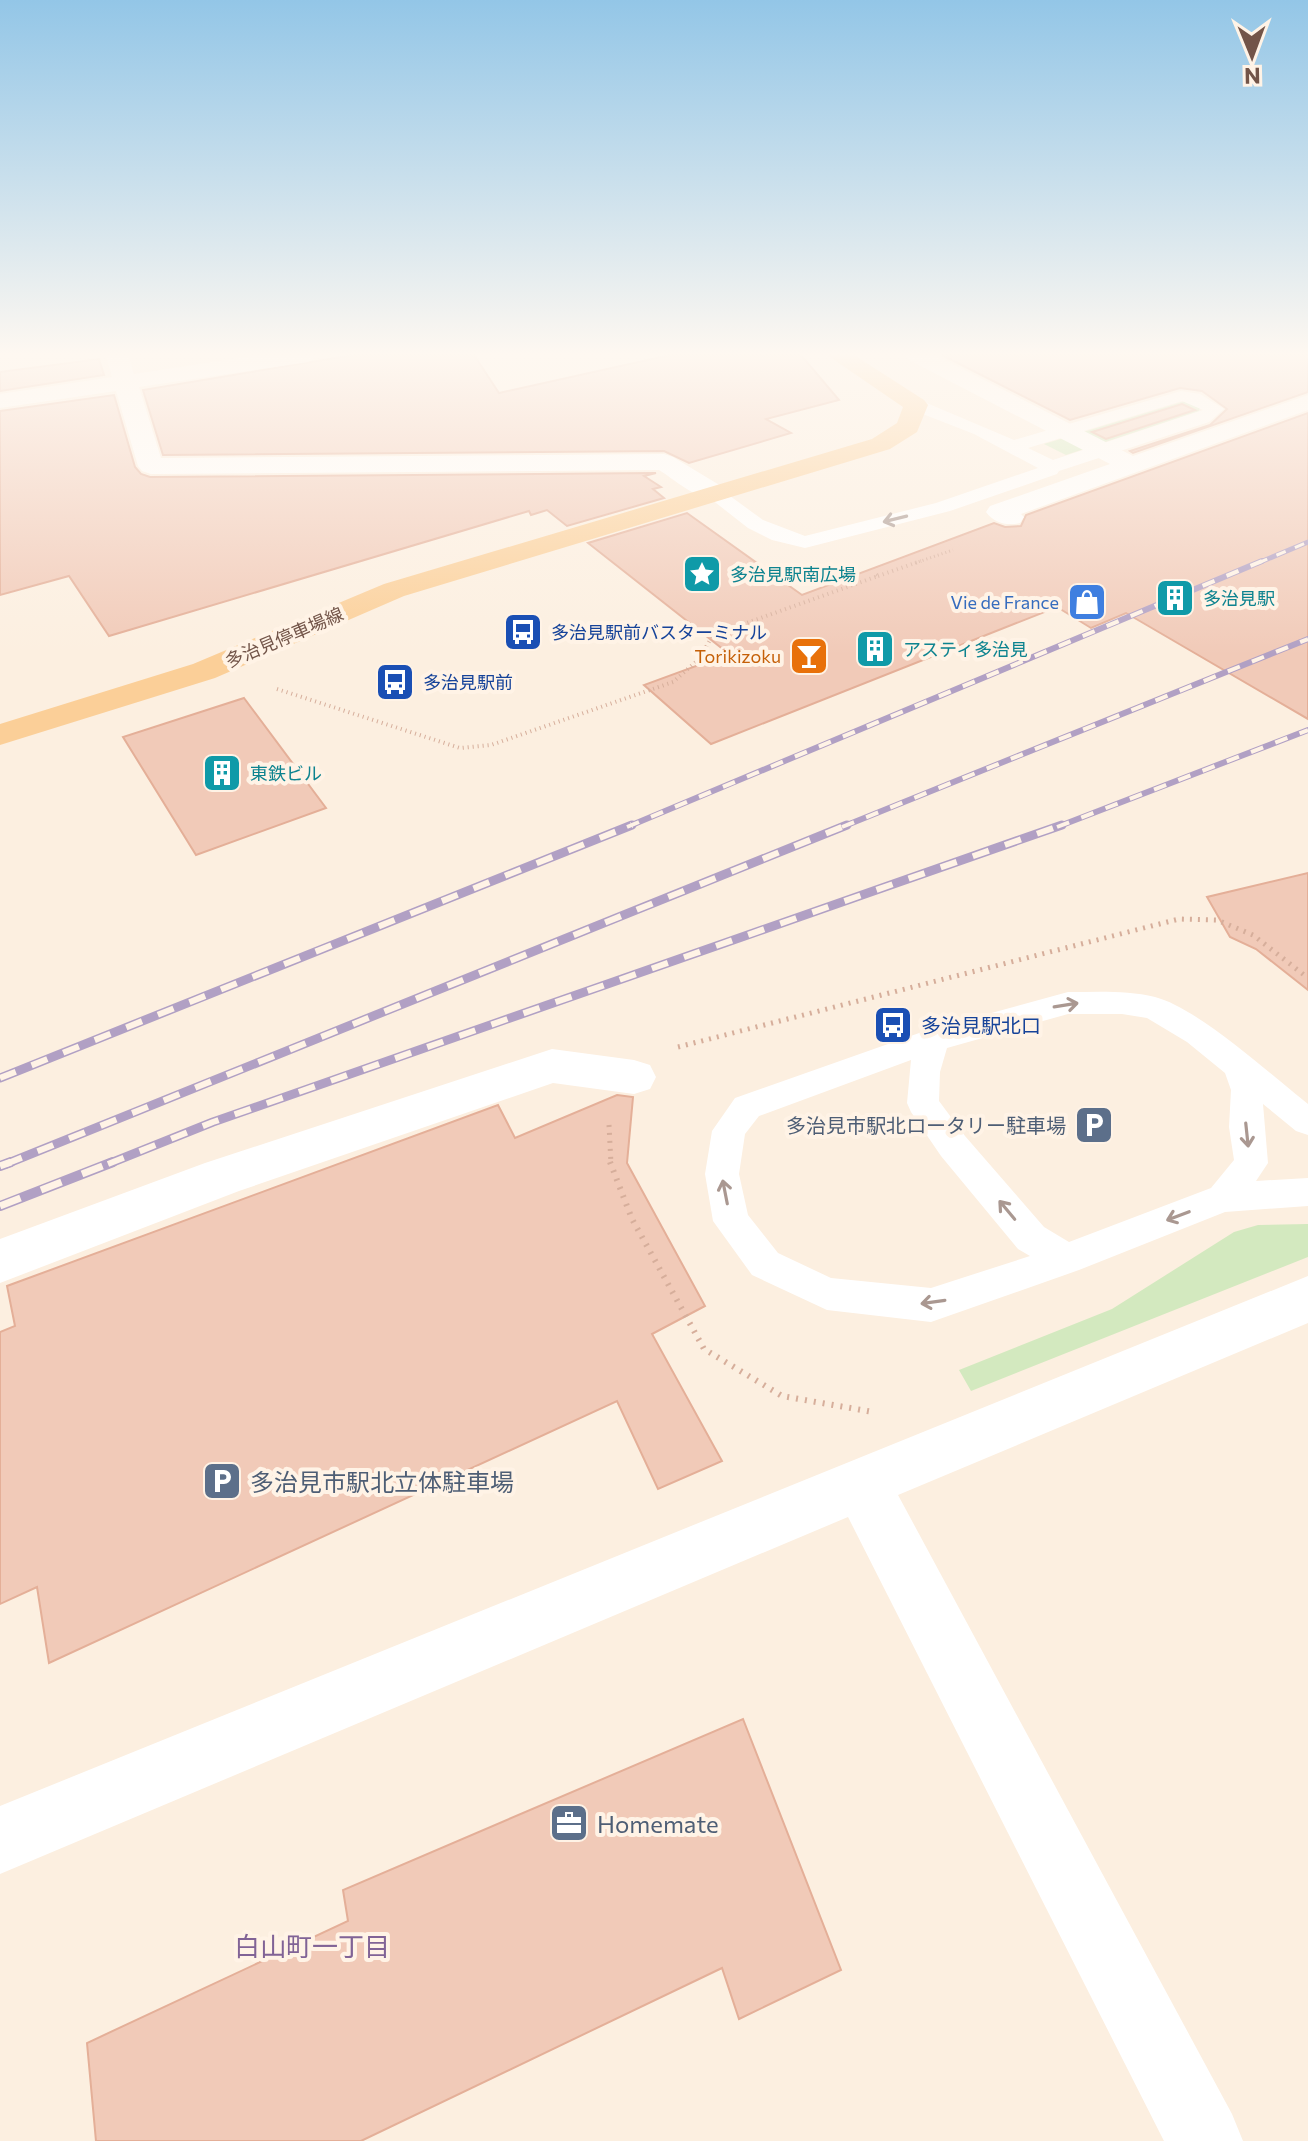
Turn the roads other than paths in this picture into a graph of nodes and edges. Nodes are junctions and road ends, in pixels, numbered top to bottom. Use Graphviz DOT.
graph roads {
  1 [pos="148,455"];
  2 [pos="843,455"];
  3 [pos="1030,455"];
  4 [pos="1088,455"];
  5 [pos="1111,455"];
  6 [pos="1159,455"];
  7 [pos="1131,465"];
  8 [pos="1051,467"];
  9 [pos="712,492"];
  10 [pos="1010,517"];
  11 [pos="0,735"];
  12 [pos="933,1040"];
  13 [pos="1237,1063"];
  14 [pos="634,1077"];
  15 [pos="1308,1122"];
  16 [pos="1308,1192"];
  17 [pos="1223,1198"];
  18 [pos="1066,1259"];
  19 [pos="0,1261"];
  20 [pos="1308,1299"];
  21 [pos="861,1484"];
  22 [pos="0,1840"];
  23 [pos="1205,2141"];
  1 -- 9 [label="street"];
  2 -- 9 [label="main road, 多治見停車場線"];
  3 -- 8 [label="lane"];
  4 -- 8 [label="lane"];
  5 -- 7 [label="street"];
  6 -- 7 [label="street"];
  7 -- 10 [label="street"];
  8 -- 9 [label="lane, one-way"];
  9 -- 11 [label="main road, 多治見停車場線"];
  12 -- 13 [label="lane, one-way"];
  18 -- 12 [label="lane, one-way"];
  18 -- 12 [label="lane, one-way"];
  13 -- 15 [label="lane"];
  13 -- 17 [label="lane, one-way"];
  14 -- 19 [label="street"];
  16 -- 17 [label="lane"];
  17 -- 18 [label="lane, one-way"];
  20 -- 21 [label="street"];
  21 -- 22 [label="street"];
  21 -- 23 [label="street"];
}
